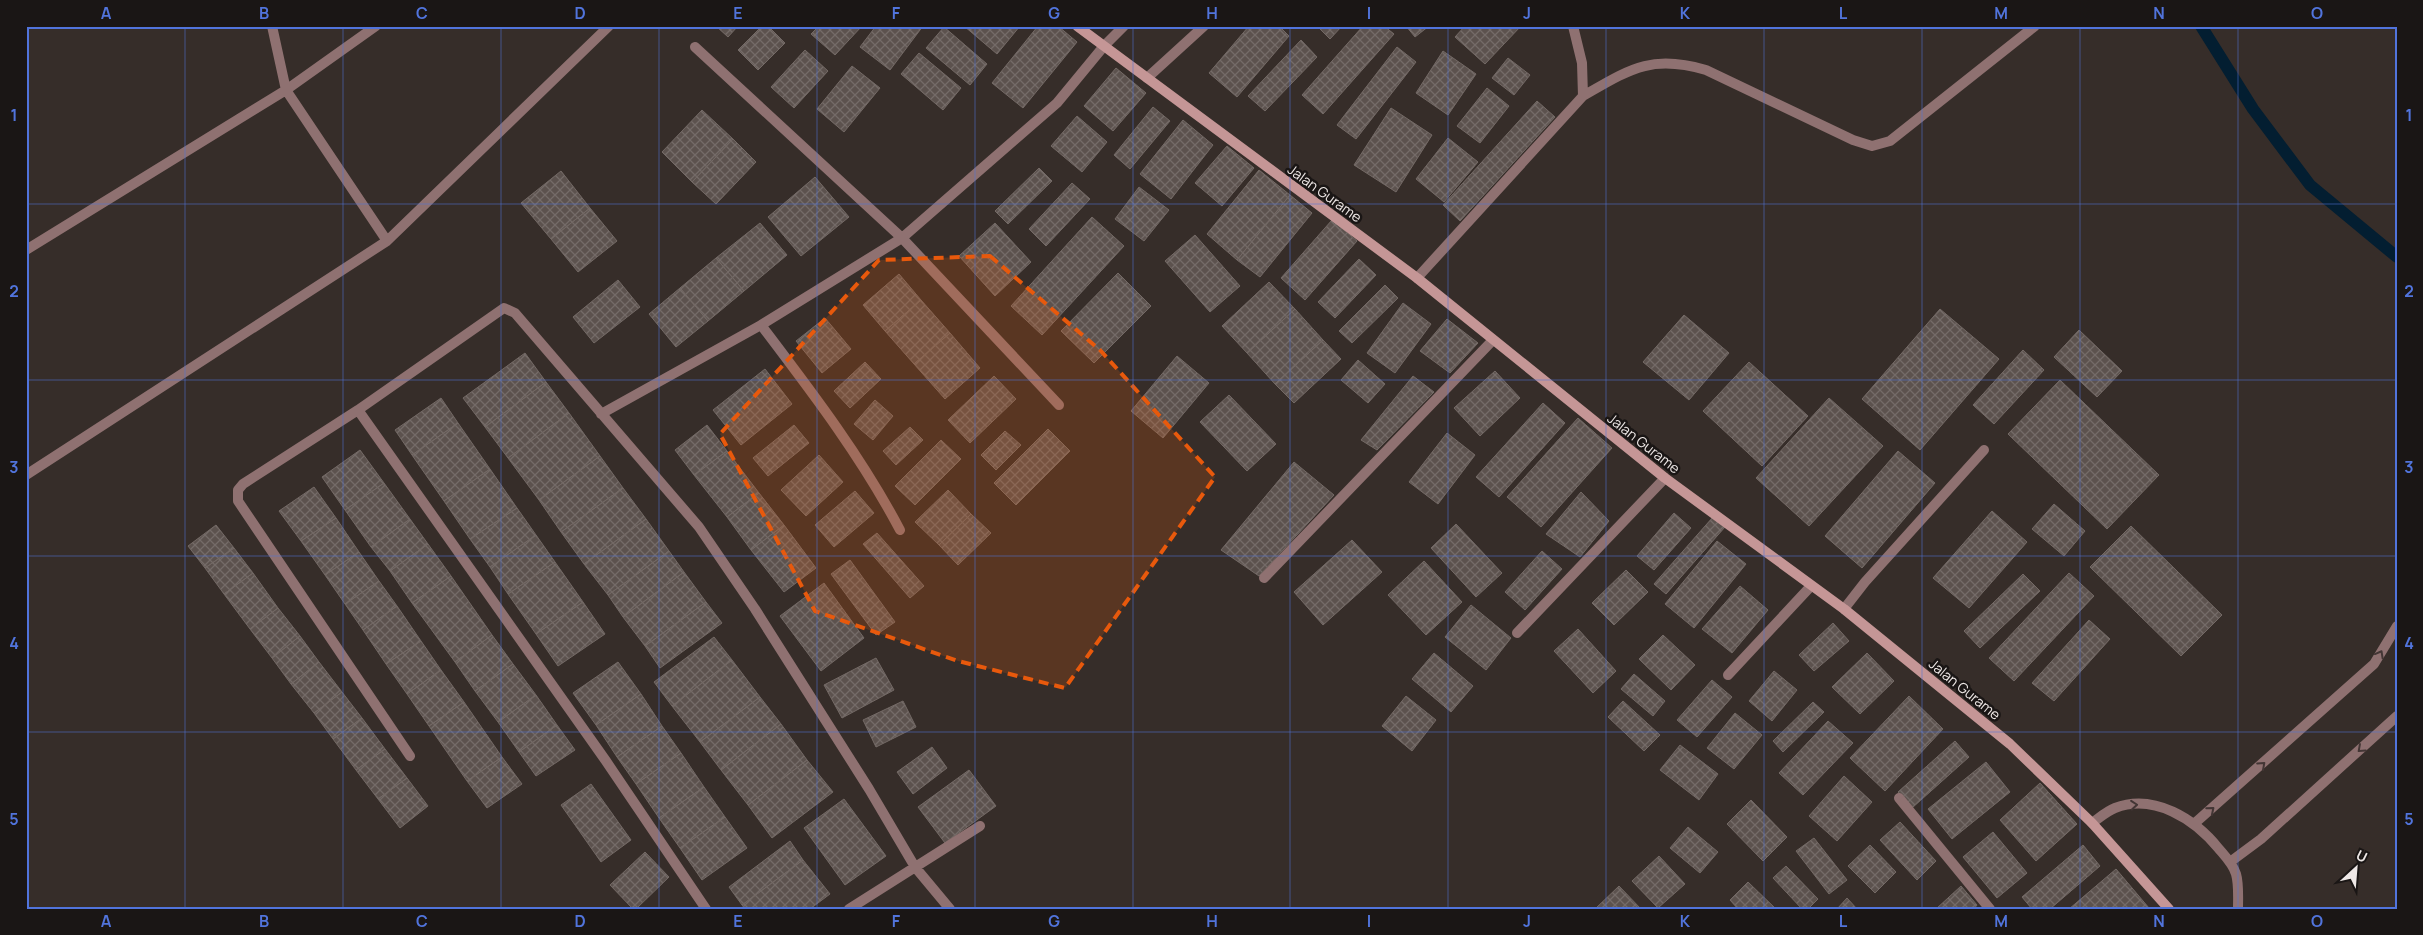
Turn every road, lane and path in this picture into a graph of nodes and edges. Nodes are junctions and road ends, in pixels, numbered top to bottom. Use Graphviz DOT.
graph roads {
  1 [pos="272,26"];
  2 [pos="376,26"];
  3 [pos="609,26"];
  4 [pos="1077,26"];
  5 [pos="1124,26"];
  6 [pos="1204,26"];
  7 [pos="1573,26"];
  8 [pos="2035,26"];
  9 [pos="1104,46"];
  10 [pos="696,47"];
  11 [pos="1147,78"];
  12 [pos="286,90"];
  13 [pos="1583,96"];
  14 [pos="902,238"];
  15 [pos="387,241"];
  16 [pos="26,250"];
  17 [pos="1417,278"];
  18 [pos="760,325"];
  19 [pos="1493,340"];
  20 [pos="1059,405"];
  21 [pos="358,410"];
  22 [pos="601,414"];
  23 [pos="1984,450"];
  24 [pos="26,475"];
  25 [pos="1665,478"];
  26 [pos="900,530"];
  27 [pos="1264,578"];
  28 [pos="1811,586"];
  29 [pos="1844,609"];
  30 [pos="2397,626"];
  31 [pos="1517,633"];
  32 [pos="2394,639"];
  33 [pos="1728,675"];
  34 [pos="2397,716"];
  35 [pos="410,756"];
  36 [pos="1898,798"];
  37 [pos="2092,823"];
  38 [pos="2195,824"];
  39 [pos="980,826"];
  40 [pos="2230,862"];
  41 [pos="915,867"];
  42 [pos="2164,907"];
  43 [pos="706,909"];
  44 [pos="850,909"];
  45 [pos="950,909"];
  46 [pos="1990,909"];
  47 [pos="2238,909"];
  1 -- 12 [label="street"];
  2 -- 12 [label="street"];
  3 -- 15 [label="street"];
  4 -- 9 [label="street, Jalan Gurame"];
  5 -- 9 [label="street"];
  6 -- 11 [label="street"];
  7 -- 13 [label="street"];
  8 -- 13 [label="street"];
  9 -- 11 [label="street, Jalan Gurame"];
  9 -- 14 [label="street"];
  10 -- 14 [label="street"];
  11 -- 17 [label="street, Jalan Gurame"];
  12 -- 15 [label="street"];
  12 -- 16 [label="street"];
  13 -- 17 [label="street"];
  14 -- 18 [label="street"];
  14 -- 20 [label="street"];
  15 -- 24 [label="street"];
  17 -- 19 [label="street, Jalan Gurame"];
  18 -- 22 [label="street"];
  18 -- 26 [label="street"];
  19 -- 25 [label="street, Jalan Gurame"];
  19 -- 27 [label="street"];
  21 -- 22 [label="street"];
  21 -- 35 [label="street"];
  21 -- 43 [label="street"];
  22 -- 41 [label="street"];
  23 -- 29 [label="street"];
  25 -- 28 [label="street, Jalan Gurame"];
  25 -- 31 [label="street"];
  28 -- 29 [label="street, Jalan Gurame"];
  28 -- 33 [label="street"];
  29 -- 37 [label="street, Jalan Gurame"];
  30 -- 32 [label="street"];
  38 -- 32 [label="street, one-way"];
  34 -- 40 [label="street, one-way"];
  36 -- 46 [label="street"];
  37 -- 38 [label="street, one-way"];
  37 -- 42 [label="street, Jalan Gurame"];
  38 -- 40 [label="street"];
  39 -- 41 [label="street"];
  40 -- 47 [label="street"];
  41 -- 44 [label="street"];
  41 -- 45 [label="street"];
}
